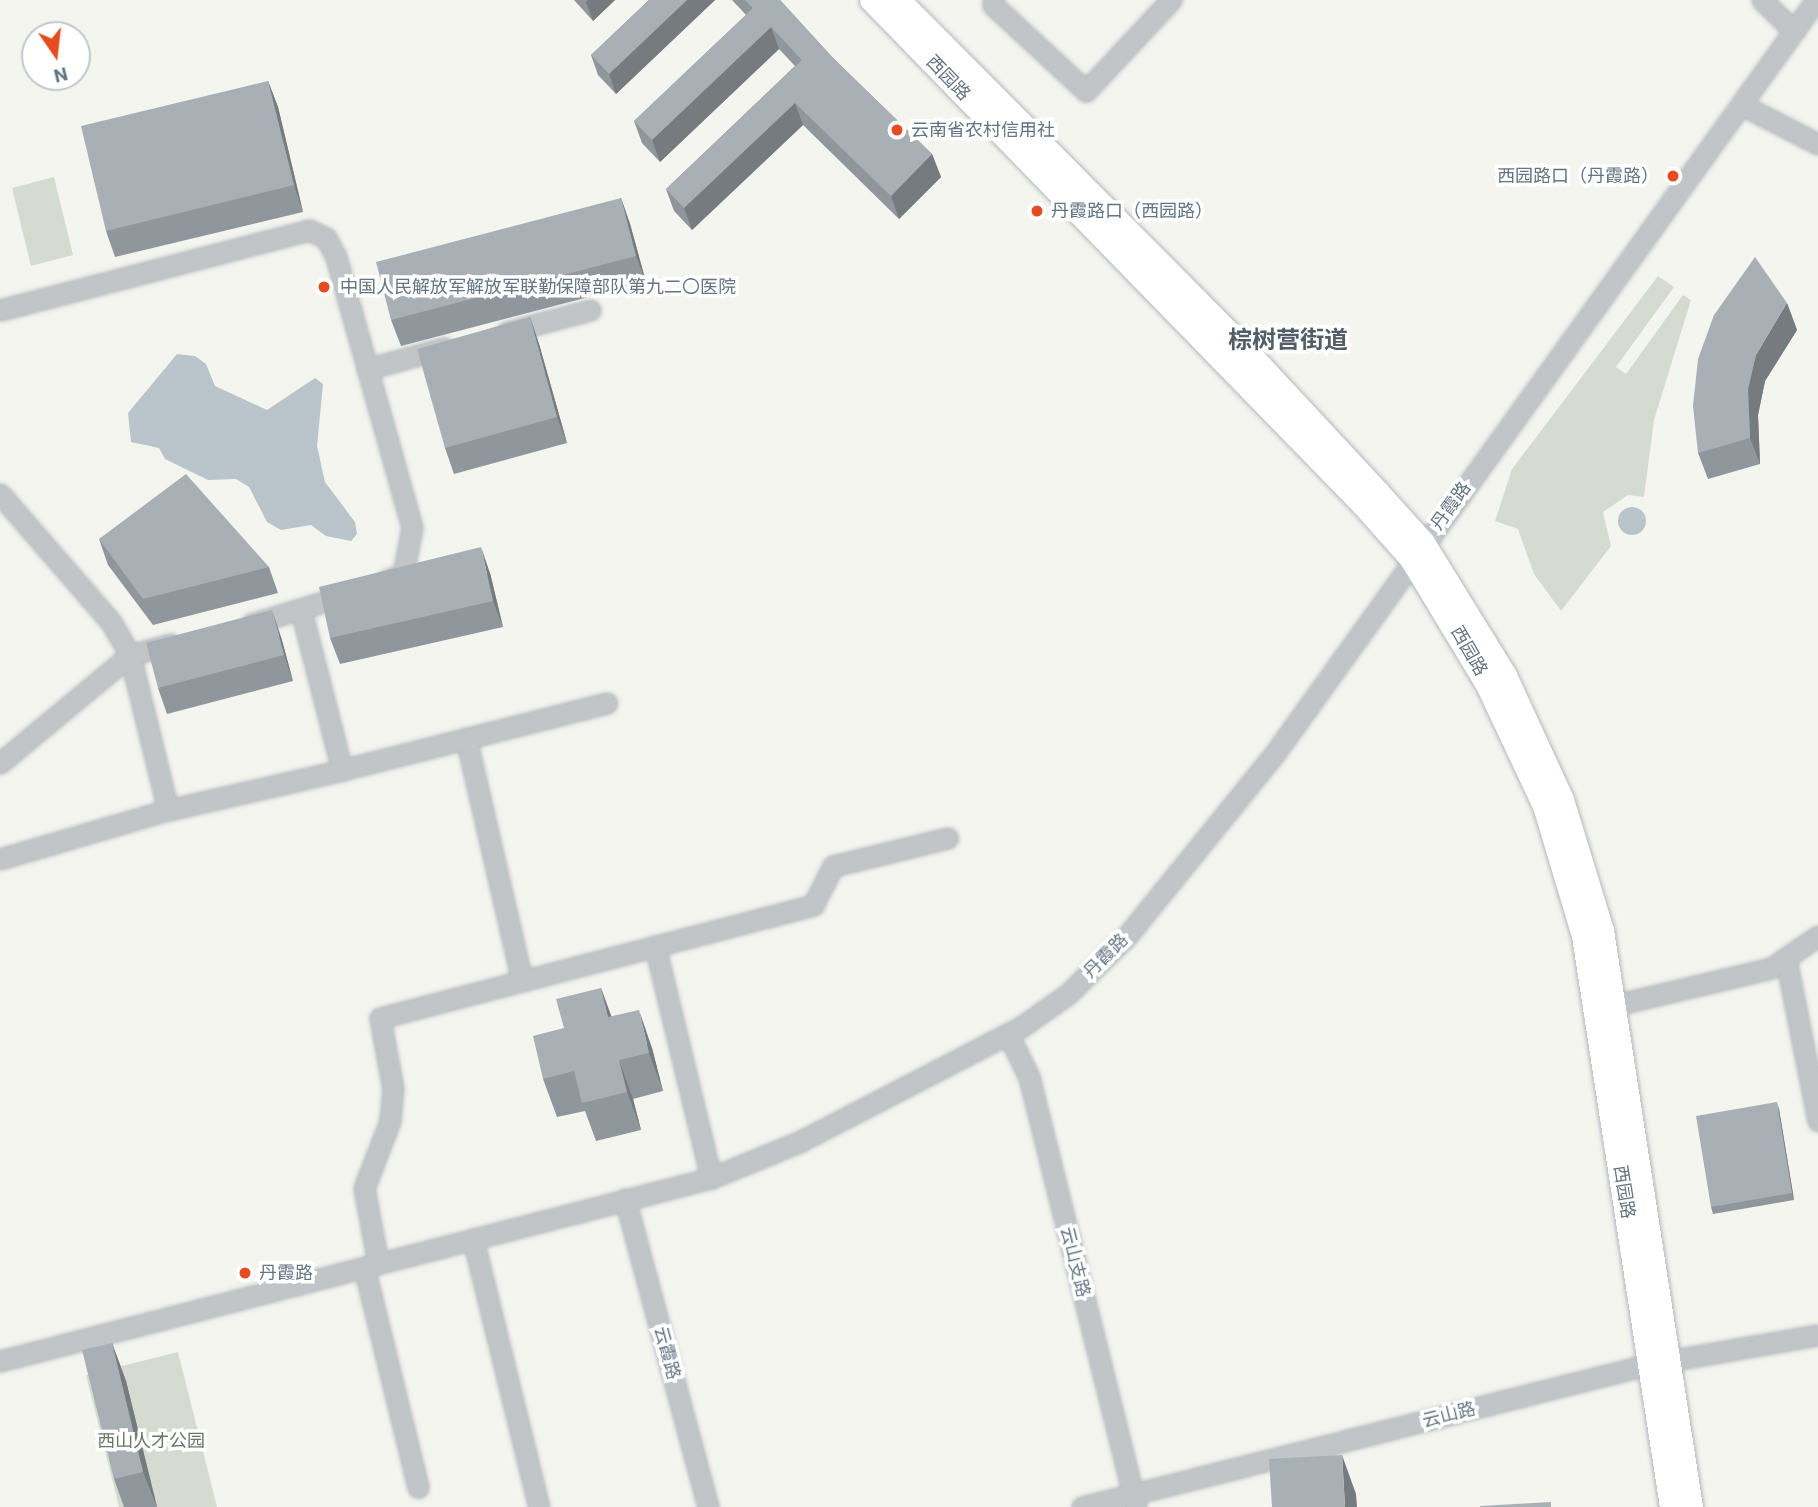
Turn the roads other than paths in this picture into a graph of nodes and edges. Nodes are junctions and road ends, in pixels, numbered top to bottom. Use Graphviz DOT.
graph roads {
  1 [pos="872,0"];
  2 [pos="898,0"];
  3 [pos="993,0"];
  4 [pos="1171,0"];
  5 [pos="1762,0"];
  6 [pos="1816,0"];
  7 [pos="1794,31"];
  8 [pos="1742,105"];
  9 [pos="1818,144"];
  10 [pos="0,310"];
  11 [pos="590,310"];
  12 [pos="485,338"];
  13 [pos="459,345"];
  14 [pos="367,369"];
  15 [pos="0,494"];
  16 [pos="1418,551"];
  17 [pos="301,610"];
  18 [pos="235,627"];
  19 [pos="196,638"];
  20 [pos="130,655"];
  21 [pos="607,703"];
  22 [pos="466,738"];
  23 [pos="0,763"];
  24 [pos="342,770"];
  25 [pos="168,810"];
  26 [pos="948,838"];
  27 [pos="0,859"];
  28 [pos="1818,936"];
  29 [pos="655,946"];
  30 [pos="1787,959"];
  31 [pos="522,981"];
  32 [pos="1615,1005"];
  33 [pos="1008,1034"];
  34 [pos="1818,1119"];
  35 [pos="711,1178"];
  36 [pos="625,1199"];
  37 [pos="472,1239"];
  38 [pos="371,1265"];
  39 [pos="1818,1335"];
  40 [pos="0,1361"];
  41 [pos="1660,1362"];
  42 [pos="418,1487"];
  43 [pos="1134,1501"];
  44 [pos="539,1507"];
  45 [pos="708,1507"];
  46 [pos="1082,1507"];
  47 [pos="1672,1507"];
  48 [pos="1691,1507"];
  1 -- 16 [label="main road, 西园路"];
  2 -- 16 [label="main road, 西园路"];
  3 -- 4 [label="street"];
  5 -- 7 [label="street"];
  6 -- 7 [label="street, 丹霞路"];
  7 -- 8 [label="street, 丹霞路"];
  8 -- 9 [label="street"];
  8 -- 16 [label="street, 丹霞路"];
  10 -- 14 [label="street"];
  11 -- 12 [label="street"];
  13 -- 14 [label="street"];
  14 -- 17 [label="street"];
  15 -- 20 [label="street"];
  16 -- 32 [label="main road, 西园路"];
  16 -- 33 [label="street, 丹霞路"];
  16 -- 41 [label="main road, 西园路"];
  17 -- 18 [label="street"];
  17 -- 24 [label="street"];
  19 -- 20 [label="street"];
  20 -- 23 [label="street"];
  20 -- 25 [label="street"];
  21 -- 22 [label="street"];
  22 -- 24 [label="street"];
  22 -- 31 [label="street"];
  24 -- 25 [label="street"];
  25 -- 27 [label="street"];
  26 -- 29 [label="street"];
  28 -- 30 [label="street"];
  29 -- 31 [label="street"];
  29 -- 35 [label="street"];
  30 -- 32 [label="street"];
  30 -- 34 [label="street"];
  31 -- 38 [label="street"];
  32 -- 41 [label="main road, 西园路"];
  33 -- 35 [label="street, 丹霞路"];
  33 -- 43 [label="street, 云山支路"];
  35 -- 36 [label="street, 丹霞路"];
  36 -- 37 [label="street, 丹霞路"];
  36 -- 45 [label="street, 云霞路"];
  37 -- 38 [label="street, 丹霞路"];
  37 -- 44 [label="street"];
  38 -- 40 [label="street, 丹霞路"];
  38 -- 42 [label="street"];
  39 -- 41 [label="street, 云山路"];
  41 -- 43 [label="street, 云山路"];
  41 -- 47 [label="main road, 西园路"];
  41 -- 48 [label="main road, 西园路"];
  43 -- 46 [label="street, 云山路"];
}
